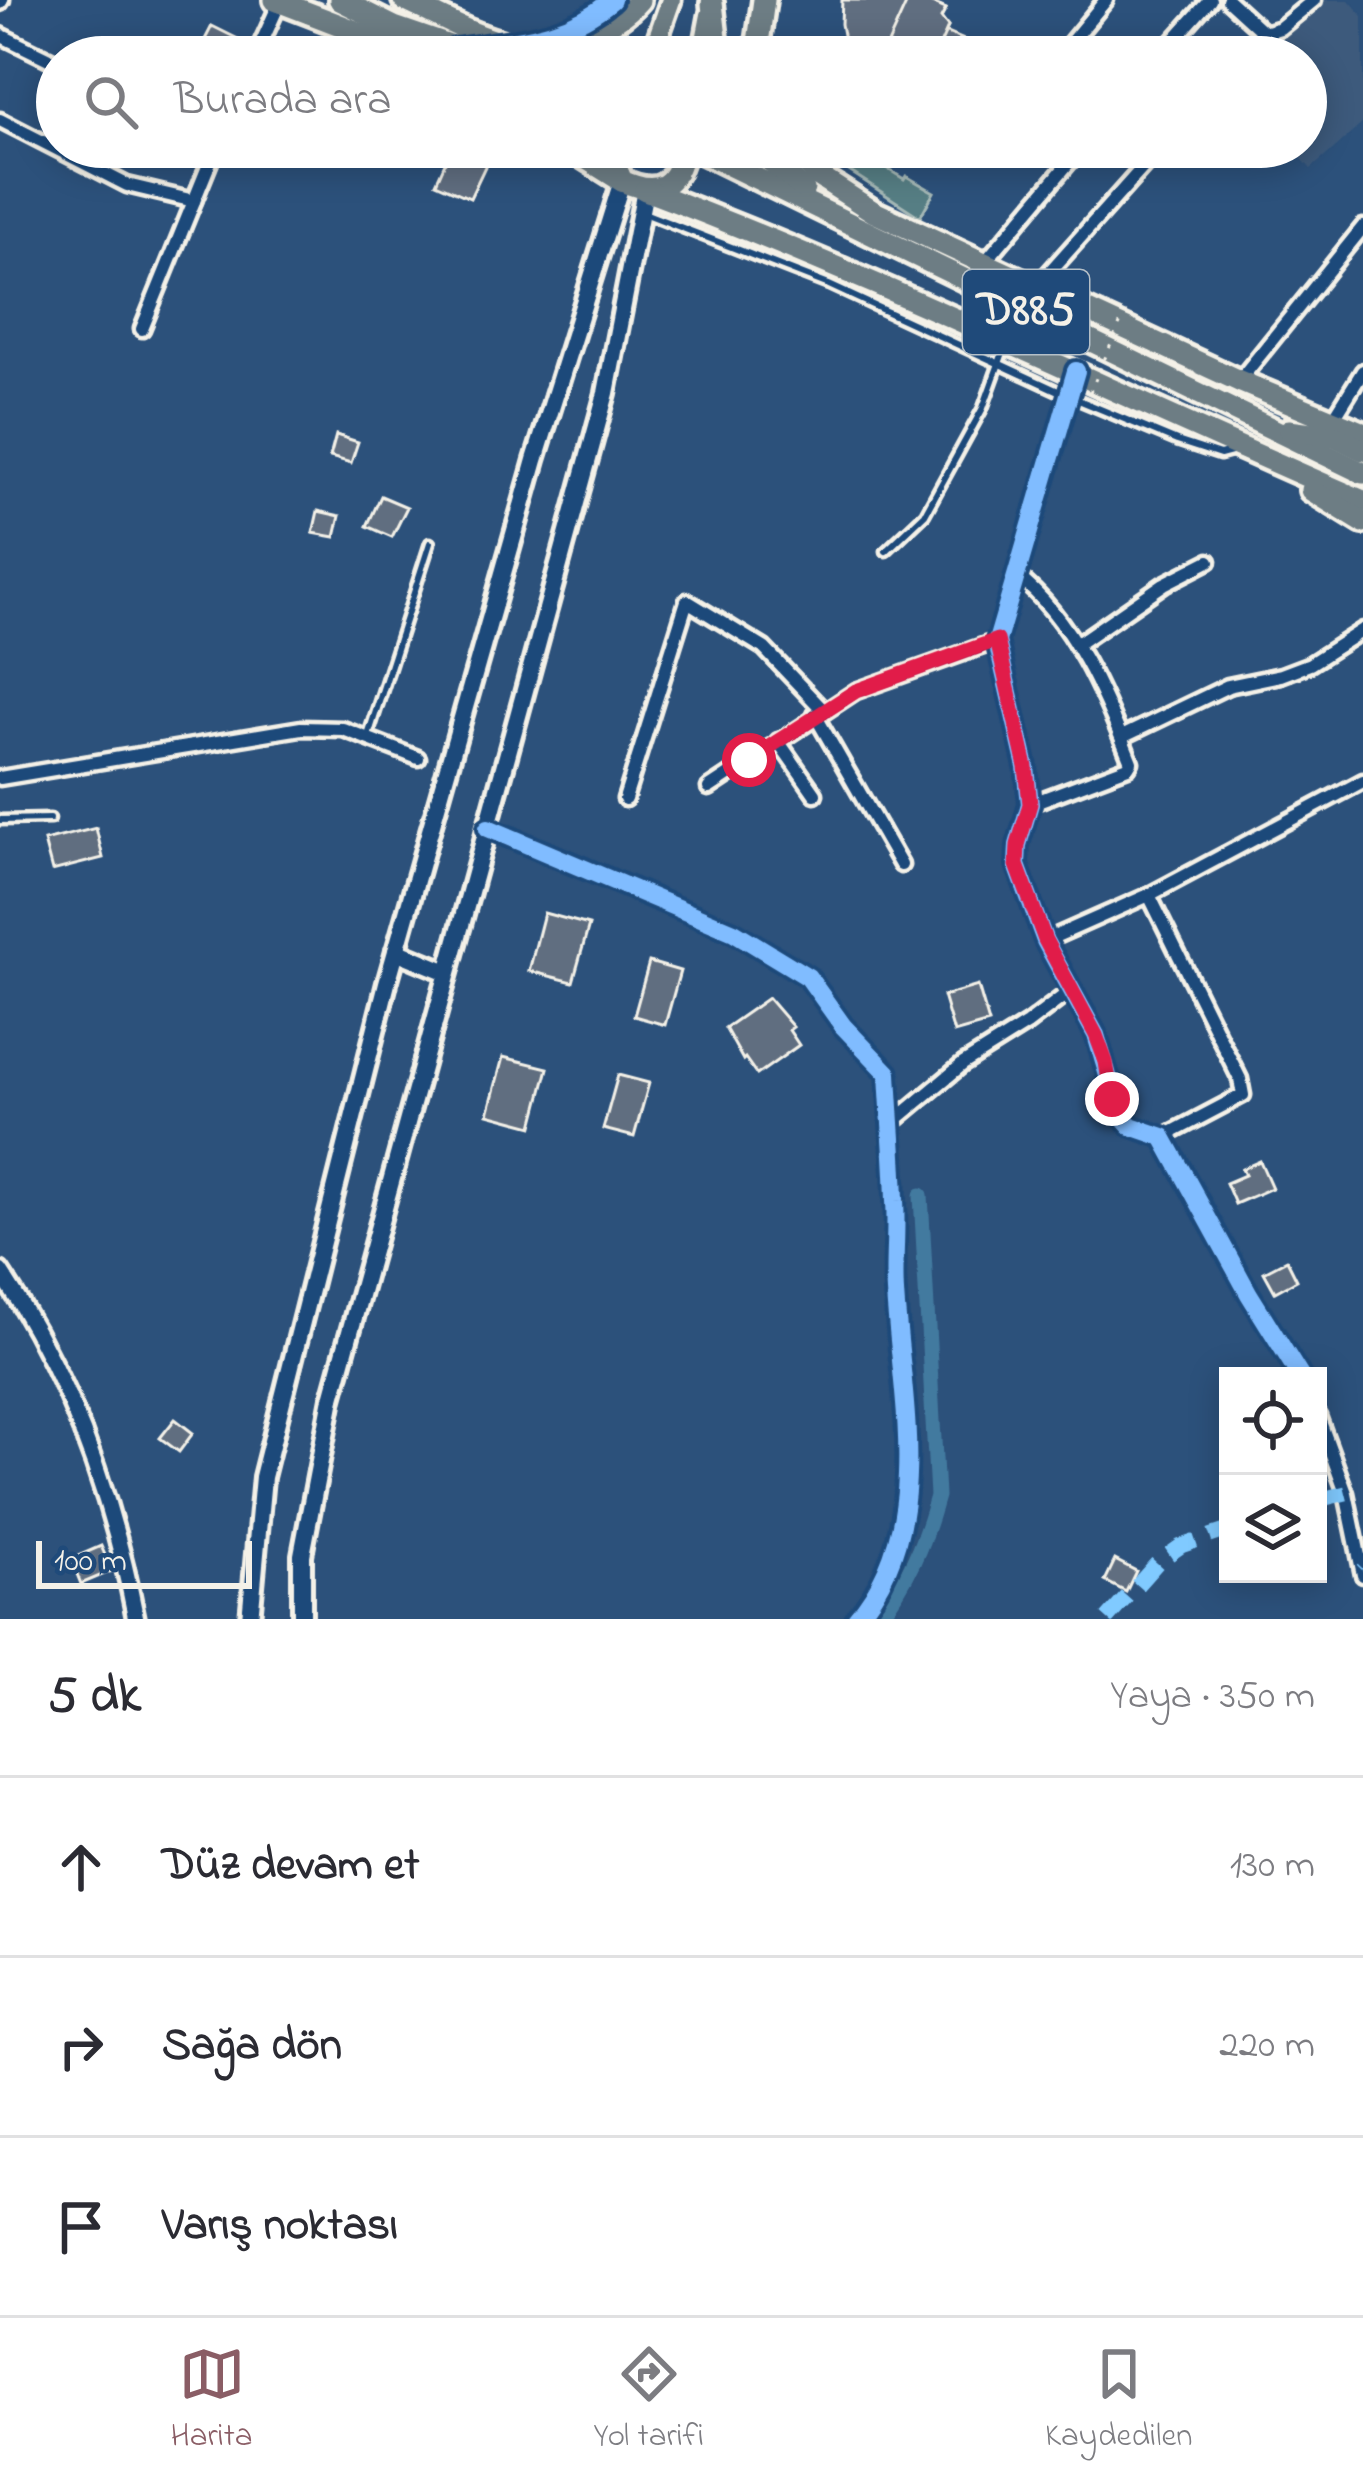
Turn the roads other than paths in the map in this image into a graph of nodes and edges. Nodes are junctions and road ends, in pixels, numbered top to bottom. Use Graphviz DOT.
graph roads {
  1 [pos="340,0"];
  2 [pos="404,0"];
  3 [pos="639,0"];
  4 [pos="671,0"];
  5 [pos="764,0"];
  6 [pos="1106,0"];
  7 [pos="1210,0"];
  8 [pos="1228,0"];
  9 [pos="1314,0"];
  10 [pos="277,1"];
  11 [pos="712,1"];
  12 [pos="1264,33"];
  13 [pos="0,35"];
  14 [pos="263,36"];
  15 [pos="368,36"];
  16 [pos="420,36"];
  17 [pos="485,36"];
  18 [pos="587,36"];
  19 [pos="660,36"];
  20 [pos="706,36"];
  21 [pos="716,36"];
  22 [pos="759,36"];
  23 [pos="1076,36"];
  24 [pos="1178,36"];
  25 [pos="1261,36"];
  26 [pos="36,53"];
  27 [pos="0,120"];
  28 [pos="36,138"];
  29 [pos="94,168"];
  30 [pos="207,168"];
  31 [pos="601,168"];
  32 [pos="616,168"];
  33 [pos="679,168"];
  34 [pos="733,168"];
  35 [pos="780,168"];
  36 [pos="811,168"];
  37 [pos="1064,168"];
  38 [pos="1142,168"];
  39 [pos="622,181"];
  40 [pos="194,201"];
  41 [pos="643,201"];
  42 [pos="848,222"];
  43 [pos="1363,227"];
  44 [pos="985,262"];
  45 [pos="1036,287"];
  46 [pos="142,328"];
  47 [pos="1003,351"];
  48 [pos="1076,371"];
  49 [pos="1363,371"];
  50 [pos="1239,381"];
  51 [pos="1069,396"];
  52 [pos="1332,421"];
  53 [pos="1262,426"];
  54 [pos="1363,434"];
  55 [pos="1363,450"];
  56 [pos="1254,452"];
  57 [pos="1363,473"];
  58 [pos="1363,501"];
  59 [pos="1363,522"];
  60 [pos="430,543"];
  61 [pos="886,551"];
  62 [pos="1209,561"];
  63 [pos="1016,575"];
  64 [pos="1363,630"];
  65 [pos="997,640"];
  66 [pos="1076,645"];
  67 [pos="819,712"];
  68 [pos="368,736"];
  69 [pos="1121,737"];
  70 [pos="778,740"];
  71 [pos="418,758"];
  72 [pos="0,778"];
  73 [pos="1363,781"];
  74 [pos="709,788"];
  75 [pos="815,794"];
  76 [pos="625,799"];
  77 [pos="1030,804"];
  78 [pos="50,819"];
  79 [pos="0,820"];
  80 [pos="488,828"];
  81 [pos="901,866"];
  82 [pos="1149,896"];
  83 [pos="1045,940"];
  84 [pos="396,951"];
  85 [pos="447,972"];
  86 [pos="1069,992"];
  87 [pos="891,1124"];
  88 [pos="1163,1137"];
  89 [pos="0,1271"];
  90 [pos="1294,1367"];
  91 [pos="1327,1441"];
  92 [pos="1363,1484"];
  93 [pos="1346,1493"];
  94 [pos="1362,1571"];
  95 [pos="136,1619"];
  96 [pos="250,1619"];
  97 [pos="302,1619"];
  98 [pos="856,1619"];
  1 -- 16 [label="highway"];
  2 -- 17 [label="highway"];
  3 -- 18 [label="highway"];
  4 -- 19 [label="main road"];
  5 -- 22 [label="highway"];
  6 -- 23 [label="street"];
  7 -- 24 [label="street"];
  8 -- 12 [label="street"];
  9 -- 12 [label="street"];
  10 -- 14 [label="street"];
  10 -- 15 [label="highway"];
  11 -- 20 [label="main road"];
  11 -- 21 [label="highway"];
  12 -- 25 [label="street"];
  13 -- 26 [label="street"];
  27 -- 28 [label="street"];
  29 -- 40 [label="street"];
  30 -- 40 [label="street"];
  31 -- 39 [label="highway"];
  32 -- 39 [label="highway"];
  33 -- 41 [label="highway"];
  34 -- 42 [label="highway, D885"];
  35 -- 42 [label="highway"];
  36 -- 44 [label="highway"];
  37 -- 44 [label="street"];
  38 -- 45 [label="street"];
  39 -- 41 [label="highway"];
  39 -- 84 [label="main road"];
  40 -- 46 [label="street"];
  41 -- 47 [label="highway, D885"];
  41 -- 80 [label="main road"];
  42 -- 53 [label="highway, D885"];
  43 -- 50 [label="street"];
  44 -- 45 [label="highway"];
  45 -- 50 [label="highway"];
  47 -- 48 [label="highway, D885"];
  47 -- 51 [label="lane"];
  47 -- 61 [label="lane"];
  48 -- 51 [label="street"];
  48 -- 56 [label="highway, D885"];
  49 -- 52 [label="street"];
  50 -- 52 [label="highway"];
  51 -- 56 [label="lane"];
  51 -- 63 [label="street"];
  52 -- 54 [label="highway"];
  53 -- 55 [label="highway"];
  53 -- 57 [label="highway, D885"];
  56 -- 58 [label="highway, D885"];
  56 -- 59 [label="highway"];
  60 -- 68 [label="lane"];
  62 -- 66 [label="street"];
  63 -- 65 [label="street"];
  63 -- 66 [label="street"];
  64 -- 69 [label="street"];
  65 -- 67 [label="street"];
  65 -- 77 [label="street"];
  66 -- 69 [label="street"];
  67 -- 70 [label="street"];
  67 -- 76 [label="street"];
  67 -- 81 [label="street"];
  68 -- 71 [label="street"];
  68 -- 72 [label="street"];
  69 -- 77 [label="street"];
  70 -- 74 [label="street"];
  70 -- 75 [label="street"];
  73 -- 82 [label="street"];
  77 -- 83 [label="street"];
  78 -- 79 [label="lane"];
  80 -- 85 [label="main road"];
  80 -- 87 [label="street"];
  82 -- 83 [label="street"];
  82 -- 88 [label="street"];
  83 -- 86 [label="street"];
  84 -- 85 [label="main road"];
  84 -- 96 [label="main road"];
  85 -- 97 [label="main road"];
  86 -- 87 [label="street"];
  86 -- 88 [label="street"];
  87 -- 98 [label="street"];
  88 -- 90 [label="street"];
  89 -- 95 [label="street"];
  91 -- 93 [label="street"];
  92 -- 93 [label="street"];
  93 -- 94 [label="street"];
}
